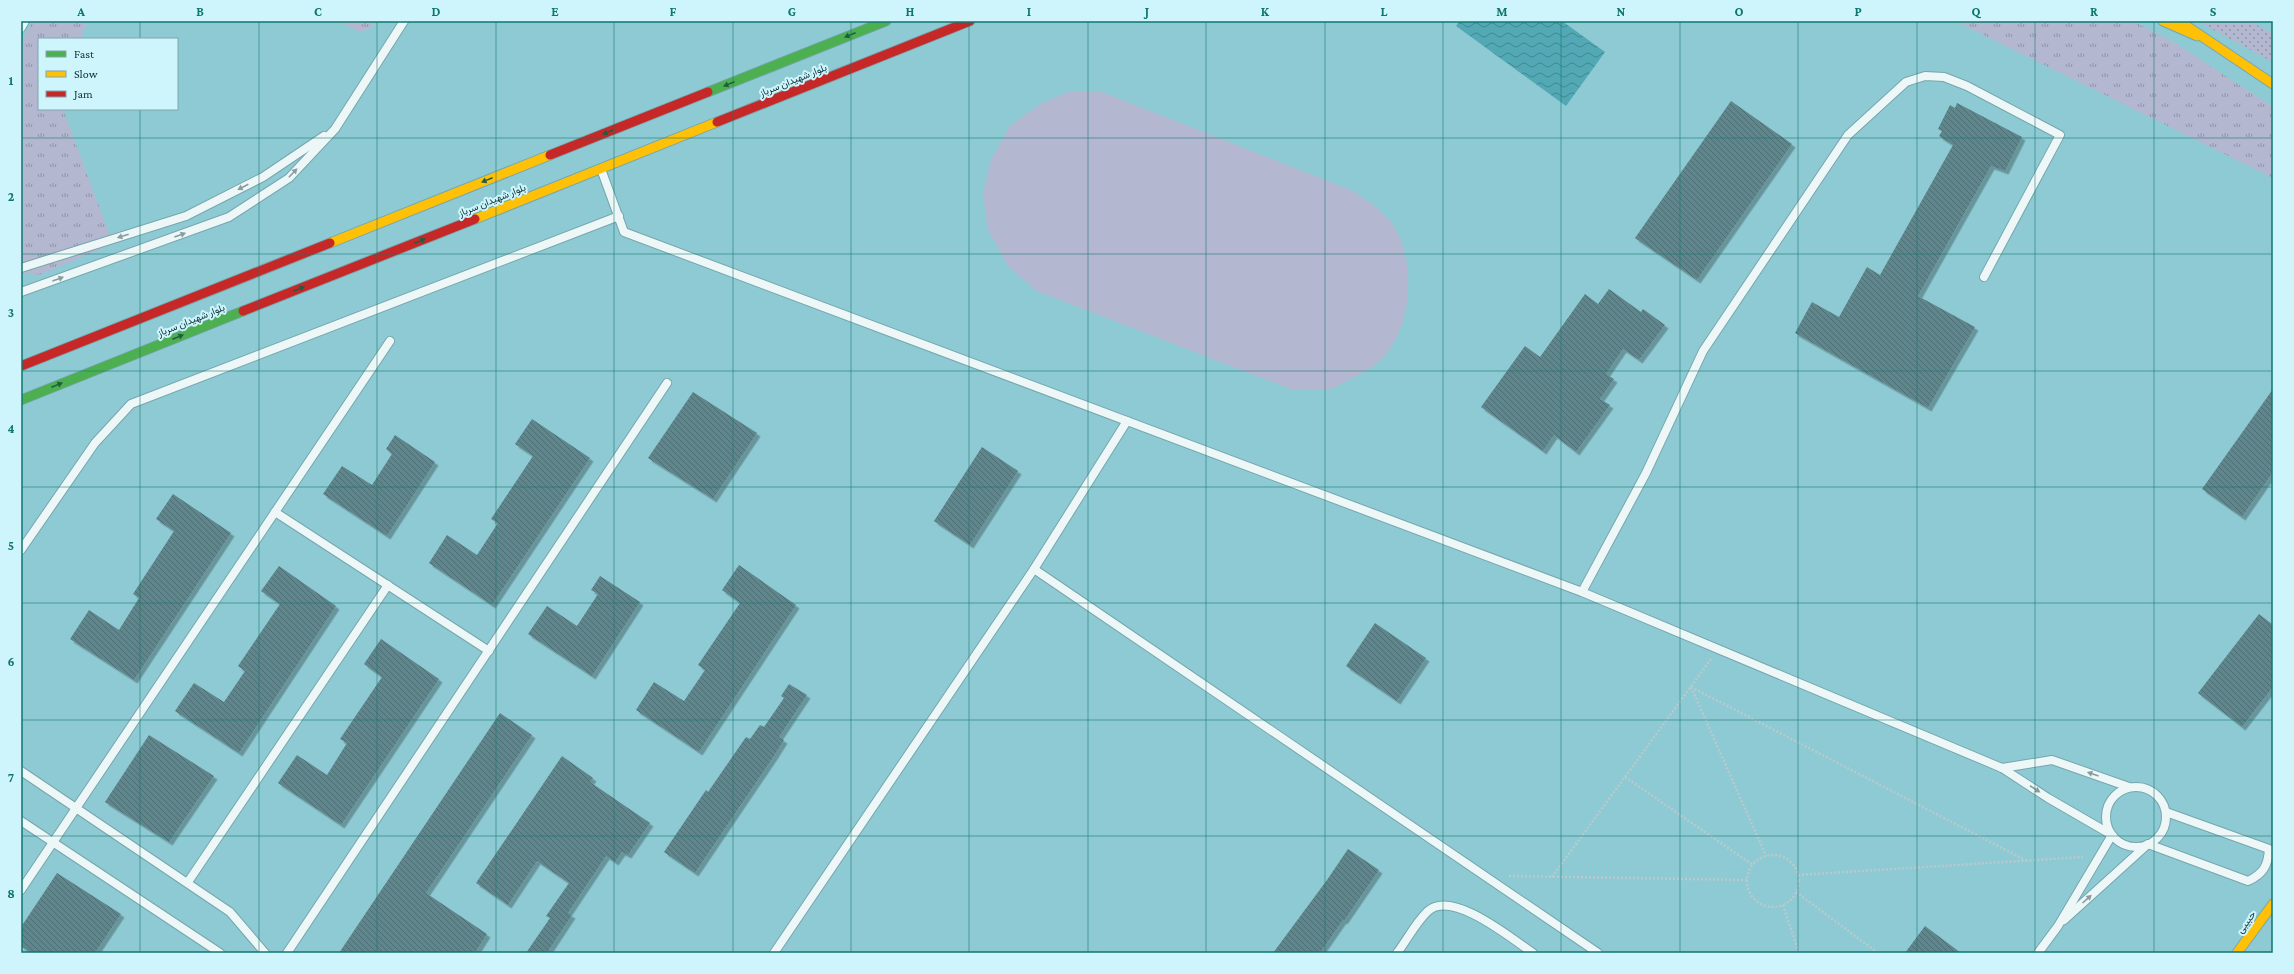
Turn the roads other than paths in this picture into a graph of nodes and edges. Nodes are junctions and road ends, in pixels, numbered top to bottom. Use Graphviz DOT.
graph roads {
  1 [pos="25,21"];
  2 [pos="404,21"];
  3 [pos="886,21"];
  4 [pos="970,21"];
  5 [pos="2163,21"];
  6 [pos="2179,21"];
  7 [pos="21,28"];
  8 [pos="2204,39"];
  9 [pos="2273,73"];
  10 [pos="2273,84"];
  11 [pos="335,129"];
  12 [pos="601,168"];
  13 [pos="619,216"];
  14 [pos="21,268"];
  15 [pos="1984,277"];
  16 [pos="21,292"];
  17 [pos="390,341"];
  18 [pos="21,366"];
  19 [pos="667,383"];
  20 [pos="21,400"];
  21 [pos="1127,421"];
  22 [pos="275,512"];
  23 [pos="21,550"];
  24 [pos="1034,569"];
  25 [pos="388,586"];
  26 [pos="1582,592"];
  27 [pos="489,651"];
  28 [pos="2002,768"];
  29 [pos="21,771"];
  30 [pos="2130,787"];
  31 [pos="76,808"];
  32 [pos="2166,812"];
  33 [pos="21,820"];
  34 [pos="2112,835"];
  35 [pos="53,842"];
  36 [pos="2148,844"];
  37 [pos="188,882"];
  38 [pos="21,890"];
  39 [pos="2273,904"];
  40 [pos="2058,926"];
  41 [pos="220,953"];
  42 [pos="265,953"];
  43 [pos="287,953"];
  44 [pos="774,953"];
  45 [pos="1397,953"];
  46 [pos="1532,953"];
  47 [pos="1598,953"];
  48 [pos="2038,953"];
  49 [pos="2237,953"];
  1 -- 7 [label="lane"];
  2 -- 11 [label="lane"];
  3 -- 18 [label="main road, بلوار شهیدان سرباز, one-way"];
  4 -- 12 [label="main road, بلوار شهیدان سرباز"];
  5 -- 8 [label="main road"];
  6 -- 8 [label="main road"];
  8 -- 9 [label="main road"];
  8 -- 10 [label="main road"];
  11 -- 14 [label="lane, one-way"];
  16 -- 11 [label="lane, one-way"];
  12 -- 13 [label="lane"];
  20 -- 12 [label="main road, بلوار شهیدان سرباز, one-way"];
  13 -- 21 [label="lane"];
  13 -- 23 [label="lane"];
  15 -- 26 [label="lane"];
  17 -- 22 [label="lane"];
  19 -- 27 [label="lane"];
  21 -- 24 [label="lane"];
  21 -- 26 [label="lane"];
  22 -- 25 [label="lane"];
  22 -- 31 [label="lane"];
  24 -- 44 [label="lane"];
  24 -- 47 [label="lane"];
  25 -- 27 [label="lane"];
  25 -- 37 [label="lane"];
  26 -- 28 [label="lane"];
  27 -- 43 [label="lane"];
  30 -- 28 [label="lane, one-way"];
  28 -- 34 [label="lane, one-way"];
  29 -- 31 [label="lane"];
  30 -- 32 [label="lane"];
  30 -- 34 [label="lane"];
  31 -- 35 [label="lane"];
  31 -- 37 [label="lane"];
  32 -- 36 [label="lane"];
  32 -- 36 [label="lane"];
  33 -- 35 [label="lane"];
  34 -- 36 [label="lane"];
  34 -- 40 [label="lane"];
  35 -- 38 [label="lane"];
  35 -- 41 [label="lane"];
  40 -- 36 [label="lane, one-way"];
  37 -- 42 [label="lane"];
  39 -- 49 [label="main road, حبیبی"];
  40 -- 48 [label="lane"];
  45 -- 46 [label="lane"];
}
